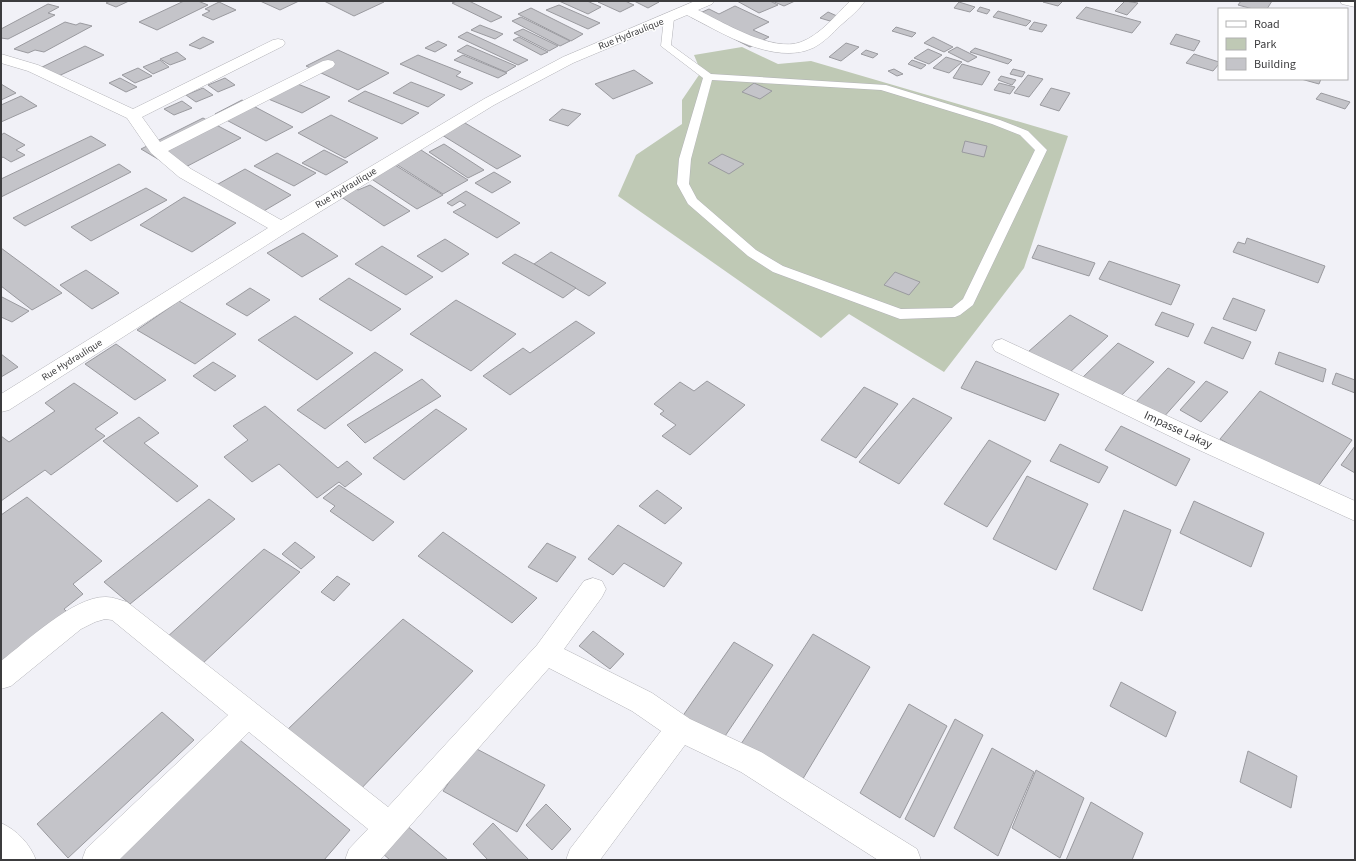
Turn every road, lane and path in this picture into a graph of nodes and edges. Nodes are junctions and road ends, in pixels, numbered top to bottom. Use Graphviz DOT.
graph roads {
  1 [pos="707,1"];
  2 [pos="858,1"];
  3 [pos="1347,1"];
  4 [pos="1355,3"];
  5 [pos="688,10"];
  6 [pos="669,18"];
  7 [pos="278,43"];
  8 [pos="1,58"];
  9 [pos="328,64"];
  10 [pos="708,77"];
  11 [pos="133,115"];
  12 [pos="157,150"];
  13 [pos="281,228"];
  14 [pos="1002,346"];
  15 [pos="1,404"];
  16 [pos="1355,511"];
  17 [pos="593,589"];
  18 [pos="546,653"];
  19 [pos="1,677"];
  20 [pos="247,715"];
  21 [pos="680,728"];
  22 [pos="389,827"];
  23 [pos="1,838"];
  24 [pos="21,860"];
  25 [pos="96,860"];
  26 [pos="360,860"];
  27 [pos="581,860"];
  28 [pos="906,860"];
  1 -- 5 [label="street, Rue Hydraulique"];
  2 -- 5 [label="street"];
  3 -- 4 [label="street"];
  5 -- 6 [label="street, Rue Hydraulique"];
  6 -- 10 [label="lane"];
  6 -- 13 [label="street, Rue Hydraulique"];
  7 -- 11 [label="street"];
  8 -- 11 [label="street"];
  9 -- 12 [label="street"];
  10 -- 10 [label="lane"];
  11 -- 12 [label="street"];
  12 -- 13 [label="street"];
  13 -- 15 [label="street, Rue Hydraulique"];
  14 -- 16 [label="street, Impasse Lakay"];
  17 -- 18 [label="street"];
  18 -- 21 [label="street"];
  18 -- 22 [label="street"];
  19 -- 20 [label="street"];
  20 -- 22 [label="street"];
  20 -- 25 [label="street"];
  21 -- 27 [label="street"];
  21 -- 28 [label="street"];
  22 -- 26 [label="street"];
  23 -- 24 [label="street"];
}
